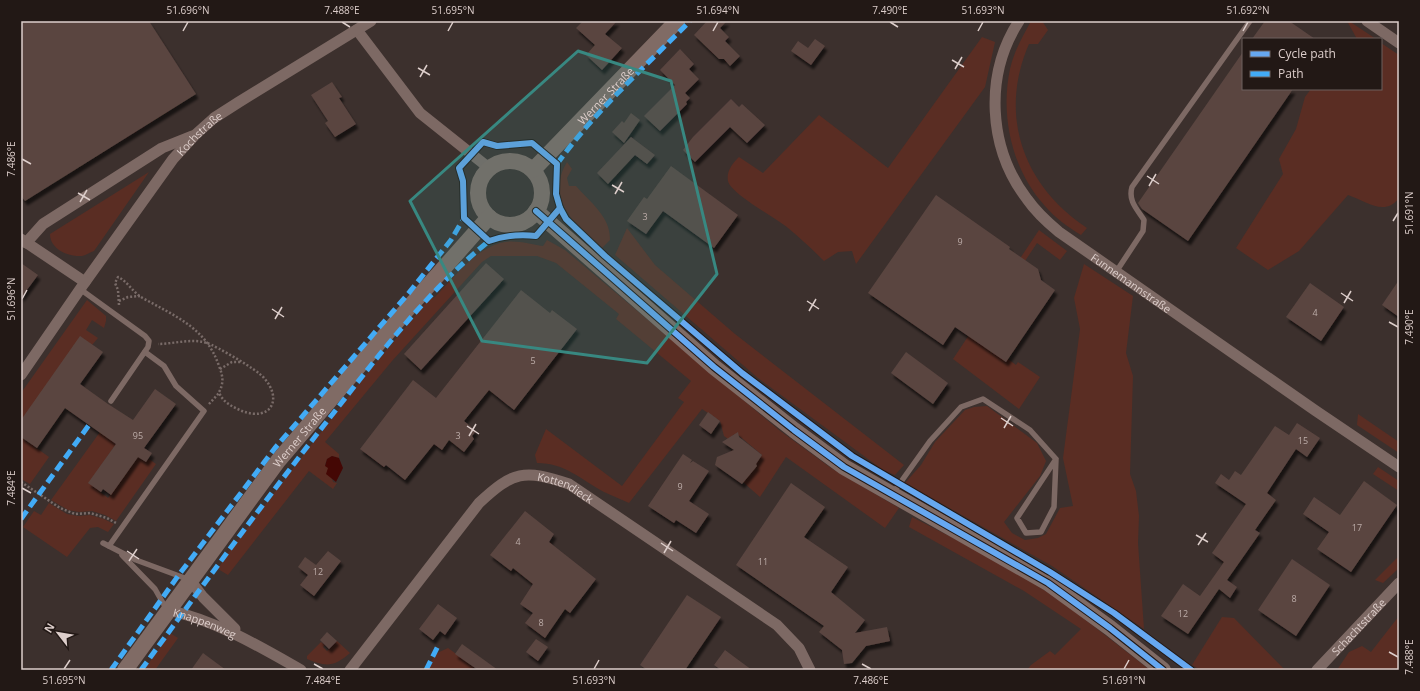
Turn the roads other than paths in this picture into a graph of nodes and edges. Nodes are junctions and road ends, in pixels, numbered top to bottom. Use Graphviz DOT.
graph roads {
  1 [pos="371,21"];
  2 [pos="677,21"];
  3 [pos="1019,21"];
  4 [pos="1250,21"];
  5 [pos="1367,21"];
  6 [pos="357,30"];
  7 [pos="1399,43"];
  8 [pos="195,135"];
  9 [pos="489,168"];
  10 [pos="533,170"];
  11 [pos="536,211"];
  12 [pos="489,217"];
  13 [pos="24,241"];
  14 [pos="1116,272"];
  15 [pos="82,285"];
  16 [pos="145,352"];
  17 [pos="21,375"];
  18 [pos="111,401"];
  19 [pos="1056,459"];
  20 [pos="1399,467"];
  21 [pos="892,495"];
  22 [pos="119,552"];
  23 [pos="190,580"];
  24 [pos="1399,583"];
  25 [pos="168,610"];
  26 [pos="243,636"];
  27 [pos="125,670"];
  28 [pos="300,670"];
  29 [pos="350,670"];
  30 [pos="810,670"];
  31 [pos="1163,670"];
  32 [pos="1317,670"];
  1 -- 6 [label="street, Kochstraße"];
  2 -- 10 [label="main road, Werner Straße"];
  3 -- 14 [label="street, Funnemannstraße"];
  4 -- 14 [label="lane"];
  5 -- 7 [label="street"];
  6 -- 8 [label="street, Kochstraße"];
  6 -- 9 [label="street"];
  8 -- 13 [label="street"];
  8 -- 15 [label="street, Kochstraße"];
  9 -- 10 [label="main road"];
  9 -- 12 [label="main road"];
  10 -- 11 [label="main road"];
  11 -- 12 [label="main road"];
  11 -- 21 [label="main road"];
  12 -- 23 [label="main road, Werner Straße"];
  13 -- 15 [label="street"];
  14 -- 20 [label="street, Funnemannstraße"];
  15 -- 16 [label="lane"];
  15 -- 17 [label="street, Kochstraße"];
  16 -- 18 [label="lane"];
  16 -- 22 [label="lane"];
  19 -- 19 [label="lane"];
  19 -- 21 [label="lane"];
  21 -- 31 [label="main road"];
  22 -- 23 [label="lane"];
  22 -- 25 [label="lane"];
  23 -- 25 [label="main road, Werner Straße"];
  23 -- 26 [label="street, Knappenweg"];
  24 -- 32 [label="street, Schachtstraße"];
  25 -- 26 [label="street, Knappenweg"];
  25 -- 27 [label="main road, Werner Straße"];
  26 -- 28 [label="street, Knappenweg"];
  29 -- 30 [label="street, Kottendieck"];
}
